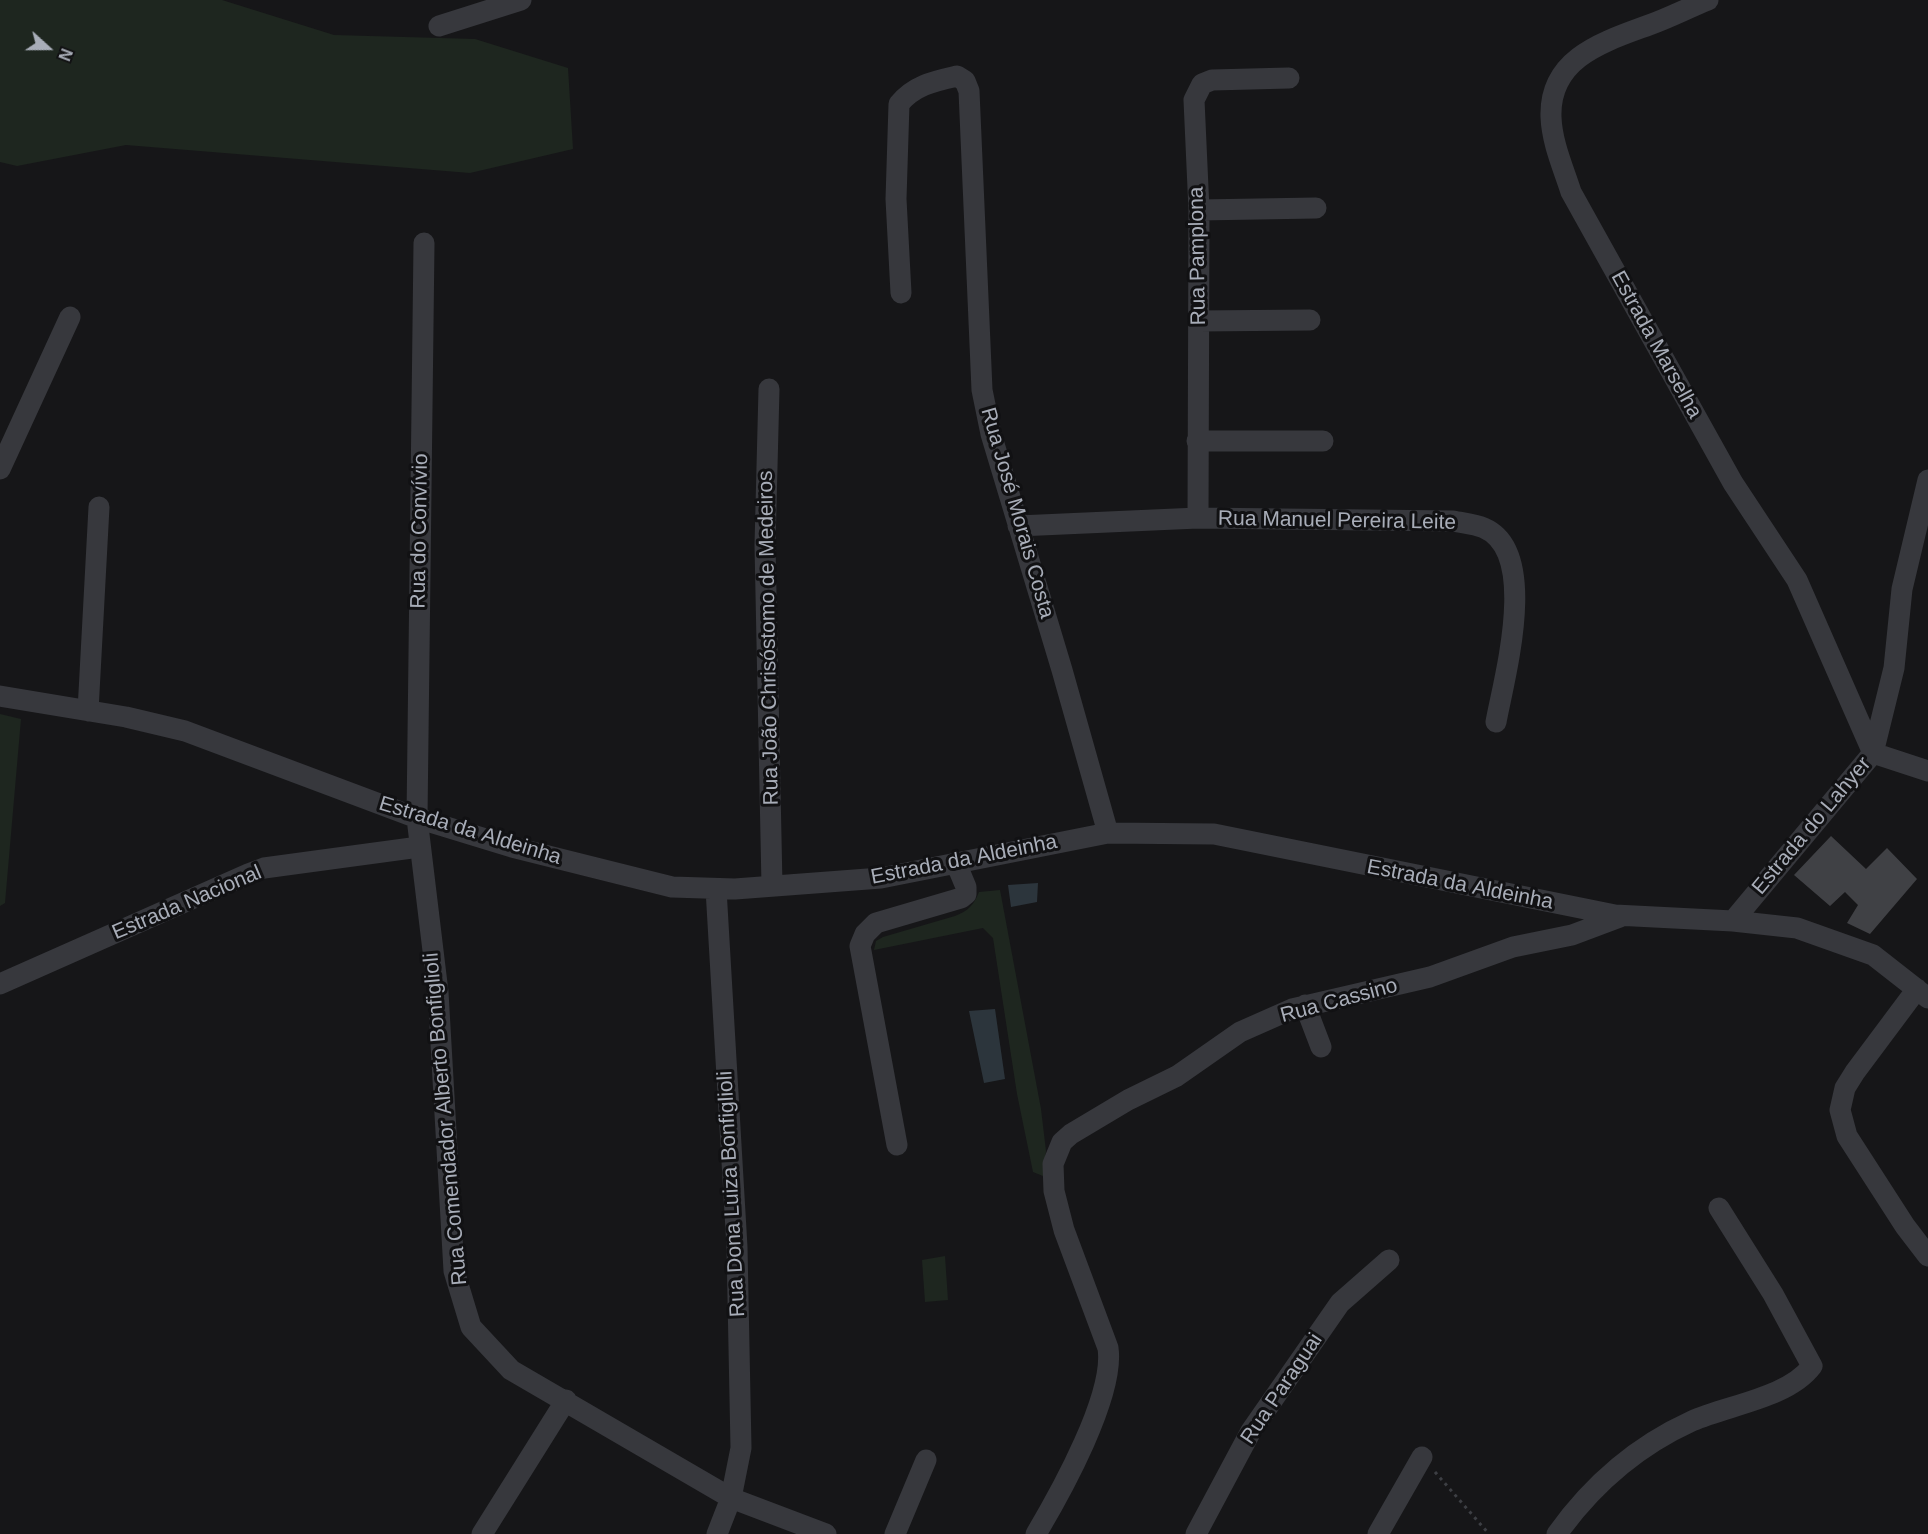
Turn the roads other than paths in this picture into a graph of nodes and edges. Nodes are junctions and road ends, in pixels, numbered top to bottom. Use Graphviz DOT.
graph roads {
  1 [pos="521,0"];
  2 [pos="1708,0"];
  3 [pos="439,26"];
  4 [pos="1289,78"];
  5 [pos="1317,208"];
  6 [pos="1198,210"];
  7 [pos="424,243"];
  8 [pos="901,293"];
  9 [pos="70,317"];
  10 [pos="1310,320"];
  11 [pos="1199,321"];
  12 [pos="769,389"];
  13 [pos="1197,441"];
  14 [pos="1323,441"];
  15 [pos="0,469"];
  16 [pos="1928,480"];
  17 [pos="99,507"];
  18 [pos="1198,518"];
  19 [pos="1018,526"];
  20 [pos="0,696"];
  21 [pos="88,711"];
  22 [pos="1496,722"];
  23 [pos="1874,753"];
  24 [pos="1928,771"];
  25 [pos="417,818"];
  26 [pos="1108,833"];
  27 [pos="419,847"];
  28 [pos="956,862"];
  29 [pos="772,886"];
  30 [pos="716,889"];
  31 [pos="1624,916"];
  32 [pos="1733,921"];
  33 [pos="0,984"];
  34 [pos="1923,993"];
  35 [pos="1305,1005"];
  36 [pos="1321,1047"];
  37 [pos="897,1145"];
  38 [pos="1719,1208"];
  39 [pos="1928,1256"];
  40 [pos="1389,1260"];
  41 [pos="566,1400"];
  42 [pos="1422,1458"];
  43 [pos="926,1460"];
  44 [pos="731,1498"];
  45 [pos="482,1534"];
  46 [pos="717,1534"];
  47 [pos="826,1534"];
  48 [pos="895,1534"];
  49 [pos="1036,1534"];
  50 [pos="1196,1534"];
  51 [pos="1378,1534"];
  52 [pos="1557,1534"];
  1 -- 3 [label="street"];
  2 -- 23 [label="street, Estrada Marselha"];
  4 -- 6 [label="street, Rua Pamplona"];
  5 -- 6 [label="street"];
  6 -- 11 [label="street, Rua Pamplona"];
  7 -- 25 [label="street, Rua do Convívio"];
  8 -- 19 [label="street, Rua José Morais Costa"];
  9 -- 15 [label="street"];
  10 -- 11 [label="street"];
  11 -- 13 [label="street, Rua Pamplona"];
  12 -- 29 [label="street, Rua João Chrisóstomo de Medeiros"];
  13 -- 14 [label="street"];
  13 -- 18 [label="street, Rua Pamplona"];
  16 -- 23 [label="street, Estrada do Lahyer"];
  17 -- 21 [label="street"];
  18 -- 19 [label="street, Rua Manuel Pereira Leite"];
  18 -- 22 [label="street, Rua Manuel Pereira Leite"];
  19 -- 26 [label="street, Rua José Morais Costa"];
  20 -- 21 [label="street, Estrada da Aldeinha"];
  21 -- 25 [label="street, Estrada da Aldeinha"];
  23 -- 24 [label="street"];
  23 -- 32 [label="street, Estrada do Lahyer"];
  25 -- 27 [label="street, Rua Comendador Alberto Bonfiglioli"];
  25 -- 30 [label="street, Estrada da Aldeinha"];
  26 -- 28 [label="street, Estrada da Aldeinha"];
  26 -- 31 [label="street, Estrada da Aldeinha"];
  27 -- 33 [label="street, Estrada Nacional"];
  27 -- 41 [label="street, Rua Comendador Alberto Bonfiglioli"];
  28 -- 29 [label="street, Estrada da Aldeinha"];
  28 -- 37 [label="street"];
  29 -- 30 [label="street, Estrada da Aldeinha"];
  30 -- 44 [label="street, Rua Dona Luiza Bonfiglioli"];
  31 -- 32 [label="street, Estrada da Aldeinha"];
  31 -- 35 [label="street, Rua Cassino"];
  32 -- 34 [label="street, Estrada da Aldeinha"];
  34 -- 39 [label="street"];
  35 -- 36 [label="street"];
  35 -- 49 [label="street, Rua Cassino"];
  38 -- 52 [label="street"];
  40 -- 50 [label="street, Rua Paraguai"];
  41 -- 44 [label="street, Rua Comendador Alberto Bonfiglioli"];
  41 -- 45 [label="street"];
  42 -- 51 [label="street"];
  43 -- 48 [label="street"];
  44 -- 46 [label="street, Rua Dona Luiza Bonfiglioli"];
  44 -- 47 [label="street, Rua Comendador Alberto Bonfiglioli"];
}
